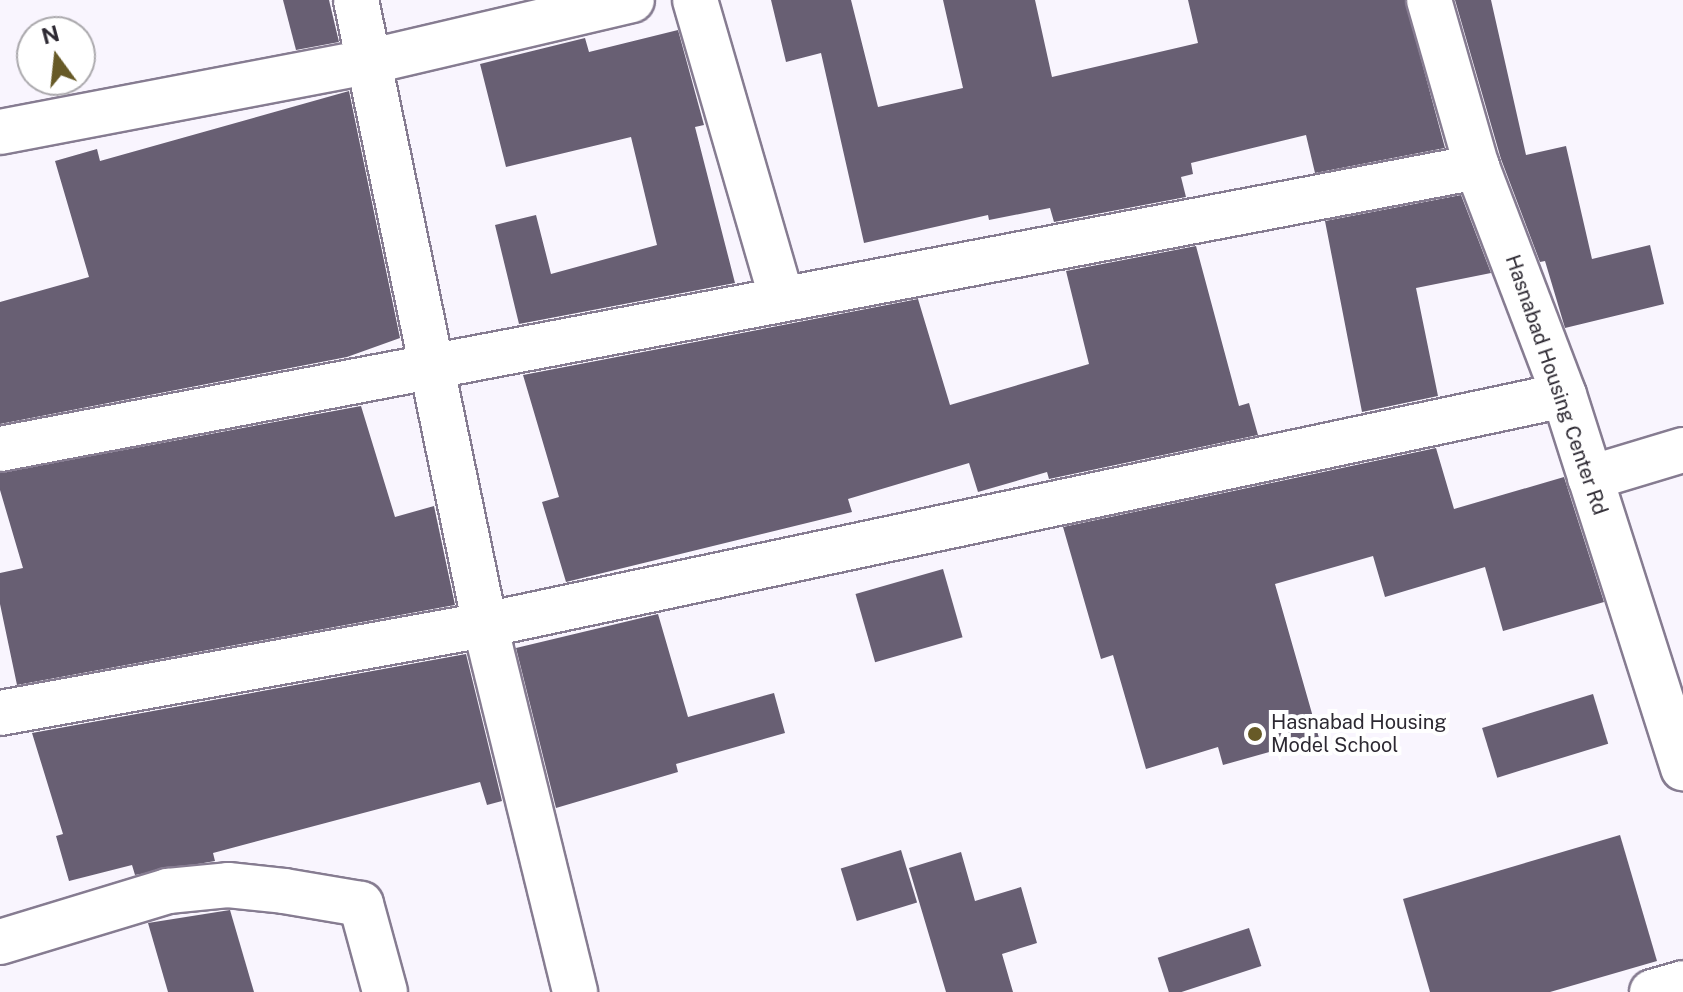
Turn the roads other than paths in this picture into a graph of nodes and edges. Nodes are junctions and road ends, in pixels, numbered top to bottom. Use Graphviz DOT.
graph roads {
  1 [pos="356,0"];
  2 [pos="632,0"];
  3 [pos="695,0"];
  4 [pos="1429,0"];
  5 [pos="368,62"];
  6 [pos="0,132"];
  7 [pos="1477,167"];
  8 [pos="782,299"];
  9 [pos="430,365"];
  10 [pos="1564,395"];
  11 [pos="0,449"];
  12 [pos="1683,450"];
  13 [pos="1590,478"];
  14 [pos="485,625"];
  15 [pos="0,713"];
  16 [pos="1683,769"];
  17 [pos="0,942"];
  18 [pos="1683,983"];
  19 [pos="385,992"];
  20 [pos="575,992"];
  21 [pos="1652,992"];
  1 -- 5 [label="street"];
  2 -- 5 [label="street"];
  3 -- 8 [label="street"];
  4 -- 7 [label="street, Hasnabad Housing Center Rd"];
  5 -- 6 [label="street"];
  5 -- 9 [label="street"];
  7 -- 8 [label="street"];
  7 -- 10 [label="street, Hasnabad Housing Center Rd"];
  8 -- 9 [label="street"];
  9 -- 11 [label="street"];
  9 -- 14 [label="street"];
  10 -- 13 [label="street, Hasnabad Housing Center Rd"];
  10 -- 14 [label="street"];
  12 -- 13 [label="street"];
  13 -- 16 [label="street, Hasnabad Housing Center Rd"];
  14 -- 15 [label="street"];
  14 -- 20 [label="street"];
  17 -- 19 [label="street"];
  18 -- 21 [label="street"];
}
